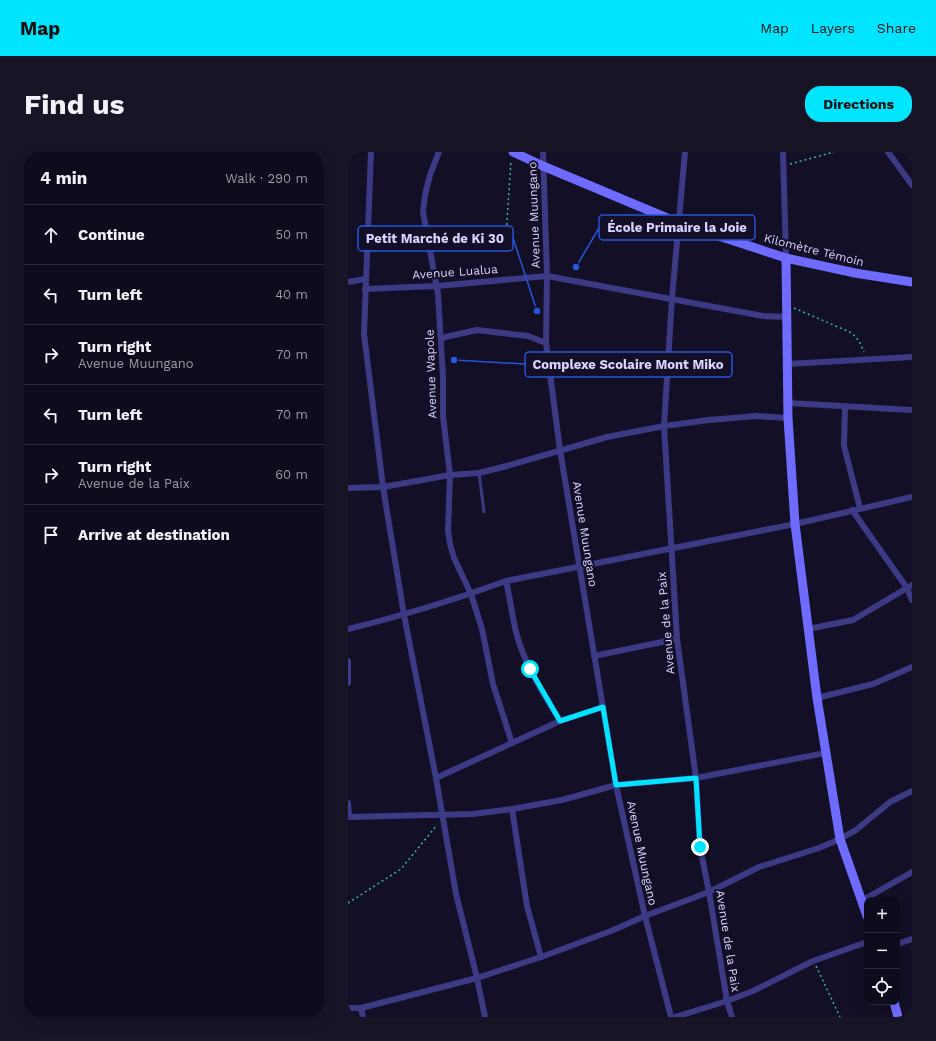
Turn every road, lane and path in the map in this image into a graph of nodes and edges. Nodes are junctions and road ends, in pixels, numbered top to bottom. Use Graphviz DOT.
graph roads {
  1 [pos="371,152"];
  2 [pos="439,152"];
  3 [pos="543,152"];
  4 [pos="684,152"];
  5 [pos="783,152"];
  6 [pos="834,152"];
  7 [pos="888,152"];
  8 [pos="512,156"];
  9 [pos="784,164"];
  10 [pos="543,166"];
  11 [pos="912,185"];
  12 [pos="679,223"];
  13 [pos="506,234"];
  14 [pos="786,258"];
  15 [pos="547,276"];
  16 [pos="365,279"];
  17 [pos="348,282"];
  18 [pos="912,282"];
  19 [pos="437,286"];
  20 [pos="365,289"];
  21 [pos="672,298"];
  22 [pos="786,305"];
  23 [pos="786,316"];
  24 [pos="441,338"];
  25 [pos="546,343"];
  26 [pos="912,357"];
  27 [pos="868,360"];
  28 [pos="788,364"];
  29 [pos="788,403"];
  30 [pos="845,407"];
  31 [pos="912,410"];
  32 [pos="788,418"];
  33 [pos="664,426"];
  34 [pos="560,450"];
  35 [pos="479,473"];
  36 [pos="450,475"];
  37 [pos="383,487"];
  38 [pos="348,488"];
  39 [pos="912,497"];
  40 [pos="860,508"];
  41 [pos="852,510"];
  42 [pos="484,512"];
  43 [pos="795,524"];
  44 [pos="671,549"];
  45 [pos="579,566"];
  46 [pos="506,581"];
  47 [pos="909,586"];
  48 [pos="472,594"];
  49 [pos="912,600"];
  50 [pos="404,615"];
  51 [pos="348,629"];
  52 [pos="808,629"];
  53 [pos="677,639"];
  54 [pos="594,656"];
  55 [pos="348,661"];
  56 [pos="912,666"];
  57 [pos="348,683"];
  58 [pos="817,698"];
  59 [pos="603,707"];
  60 [pos="560,721"];
  61 [pos="512,743"];
  62 [pos="825,753"];
  63 [pos="436,778"];
  64 [pos="696,778"];
  65 [pos="616,785"];
  66 [pos="912,791"];
  67 [pos="348,803"];
  68 [pos="512,809"];
  69 [pos="442,814"];
  70 [pos="349,817"];
  71 [pos="840,839"];
  72 [pos="912,872"];
  73 [pos="709,892"];
  74 [pos="861,901"];
  75 [pos="348,903"];
  76 [pos="864,908"];
  77 [pos="645,916"];
  78 [pos="912,939"];
  79 [pos="864,943"];
  80 [pos="900,943"];
  81 [pos="541,957"];
  82 [pos="813,961"];
  83 [pos="477,978"];
  84 [pos="727,1001"];
  85 [pos="895,1005"];
  86 [pos="348,1008"];
  87 [pos="361,1008"];
  88 [pos="364,1017"];
  89 [pos="485,1017"];
  90 [pos="671,1017"];
  91 [pos="676,1017"];
  92 [pos="732,1017"];
  93 [pos="840,1017"];
  94 [pos="898,1017"];
  1 -- 16 [label="street"];
  2 -- 19 [label="street, Avenue Wapole"];
  3 -- 10 [label="street, Avenue Muungano"];
  4 -- 12 [label="street, Avenue de la Paix"];
  5 -- 9 [label="street"];
  6 -- 9 [label="path"];
  7 -- 11 [label="street"];
  8 -- 10 [label="main road, Kilomètre Témoin"];
  8 -- 13 [label="path"];
  9 -- 14 [label="street"];
  10 -- 12 [label="main road, Kilomètre Témoin"];
  10 -- 15 [label="street, Avenue Muungano"];
  12 -- 14 [label="main road, Kilomètre Témoin"];
  12 -- 21 [label="street, Avenue de la Paix"];
  14 -- 18 [label="main road, Kilomètre Témoin"];
  14 -- 22 [label="main road"];
  15 -- 19 [label="street, Avenue Lualua"];
  15 -- 21 [label="street, Avenue Lualua"];
  15 -- 25 [label="street, Avenue Muungano"];
  16 -- 17 [label="street"];
  16 -- 20 [label="street"];
  19 -- 20 [label="street, Avenue Lualua"];
  19 -- 24 [label="street, Avenue Wapole"];
  20 -- 37 [label="street"];
  21 -- 23 [label="street, Avenue Lualua"];
  21 -- 33 [label="street, Avenue de la Paix"];
  22 -- 23 [label="main road"];
  22 -- 27 [label="path"];
  23 -- 28 [label="main road"];
  24 -- 25 [label="street"];
  24 -- 36 [label="street, Avenue Wapole"];
  25 -- 34 [label="street, Avenue Muungano"];
  26 -- 27 [label="street"];
  27 -- 28 [label="street"];
  28 -- 29 [label="main road"];
  29 -- 30 [label="street"];
  29 -- 32 [label="main road"];
  30 -- 31 [label="street"];
  30 -- 40 [label="street"];
  32 -- 33 [label="street"];
  32 -- 43 [label="main road"];
  33 -- 34 [label="street"];
  33 -- 44 [label="street, Avenue de la Paix"];
  34 -- 35 [label="street"];
  34 -- 45 [label="street, Avenue Muungano"];
  35 -- 36 [label="street"];
  35 -- 42 [label="lane"];
  36 -- 37 [label="street"];
  36 -- 48 [label="street, Avenue Wapole"];
  37 -- 38 [label="street"];
  37 -- 50 [label="street"];
  39 -- 40 [label="street"];
  40 -- 41 [label="street"];
  41 -- 43 [label="street"];
  41 -- 47 [label="street"];
  43 -- 44 [label="street"];
  43 -- 52 [label="main road"];
  44 -- 45 [label="street"];
  44 -- 53 [label="street, Avenue de la Paix"];
  45 -- 46 [label="street"];
  45 -- 54 [label="street, Avenue Muungano"];
  46 -- 48 [label="street"];
  46 -- 60 [label="street"];
  47 -- 49 [label="street"];
  47 -- 52 [label="street"];
  48 -- 50 [label="street"];
  48 -- 61 [label="street, Avenue Wapole"];
  50 -- 51 [label="street"];
  50 -- 63 [label="street"];
  52 -- 58 [label="main road"];
  53 -- 54 [label="street"];
  53 -- 64 [label="street, Avenue de la Paix"];
  54 -- 59 [label="street, Avenue Muungano"];
  55 -- 57 [label="street"];
  56 -- 58 [label="street"];
  58 -- 62 [label="main road"];
  59 -- 60 [label="street"];
  59 -- 65 [label="street, Avenue Muungano"];
  60 -- 61 [label="street"];
  61 -- 63 [label="street"];
  62 -- 64 [label="street"];
  62 -- 71 [label="main road"];
  63 -- 69 [label="street"];
  64 -- 65 [label="street"];
  64 -- 73 [label="street, Avenue de la Paix"];
  65 -- 68 [label="street"];
  65 -- 77 [label="street, Avenue Muungano"];
  66 -- 71 [label="street"];
  67 -- 70 [label="street"];
  68 -- 69 [label="street"];
  68 -- 81 [label="street"];
  69 -- 70 [label="street"];
  69 -- 75 [label="path"];
  69 -- 83 [label="street"];
  71 -- 73 [label="street"];
  71 -- 74 [label="main road"];
  72 -- 74 [label="street"];
  73 -- 77 [label="street"];
  73 -- 84 [label="street, Avenue de la Paix"];
  74 -- 76 [label="main road"];
  77 -- 81 [label="street"];
  77 -- 90 [label="street, Avenue Muungano"];
  78 -- 80 [label="street"];
  79 -- 82 [label="street"];
  81 -- 83 [label="street"];
  82 -- 84 [label="street"];
  82 -- 93 [label="path"];
  83 -- 87 [label="street"];
  83 -- 89 [label="street"];
  84 -- 91 [label="street"];
  84 -- 92 [label="street, Avenue de la Paix"];
  85 -- 94 [label="main road"];
  86 -- 87 [label="street"];
  87 -- 88 [label="street"];
}
